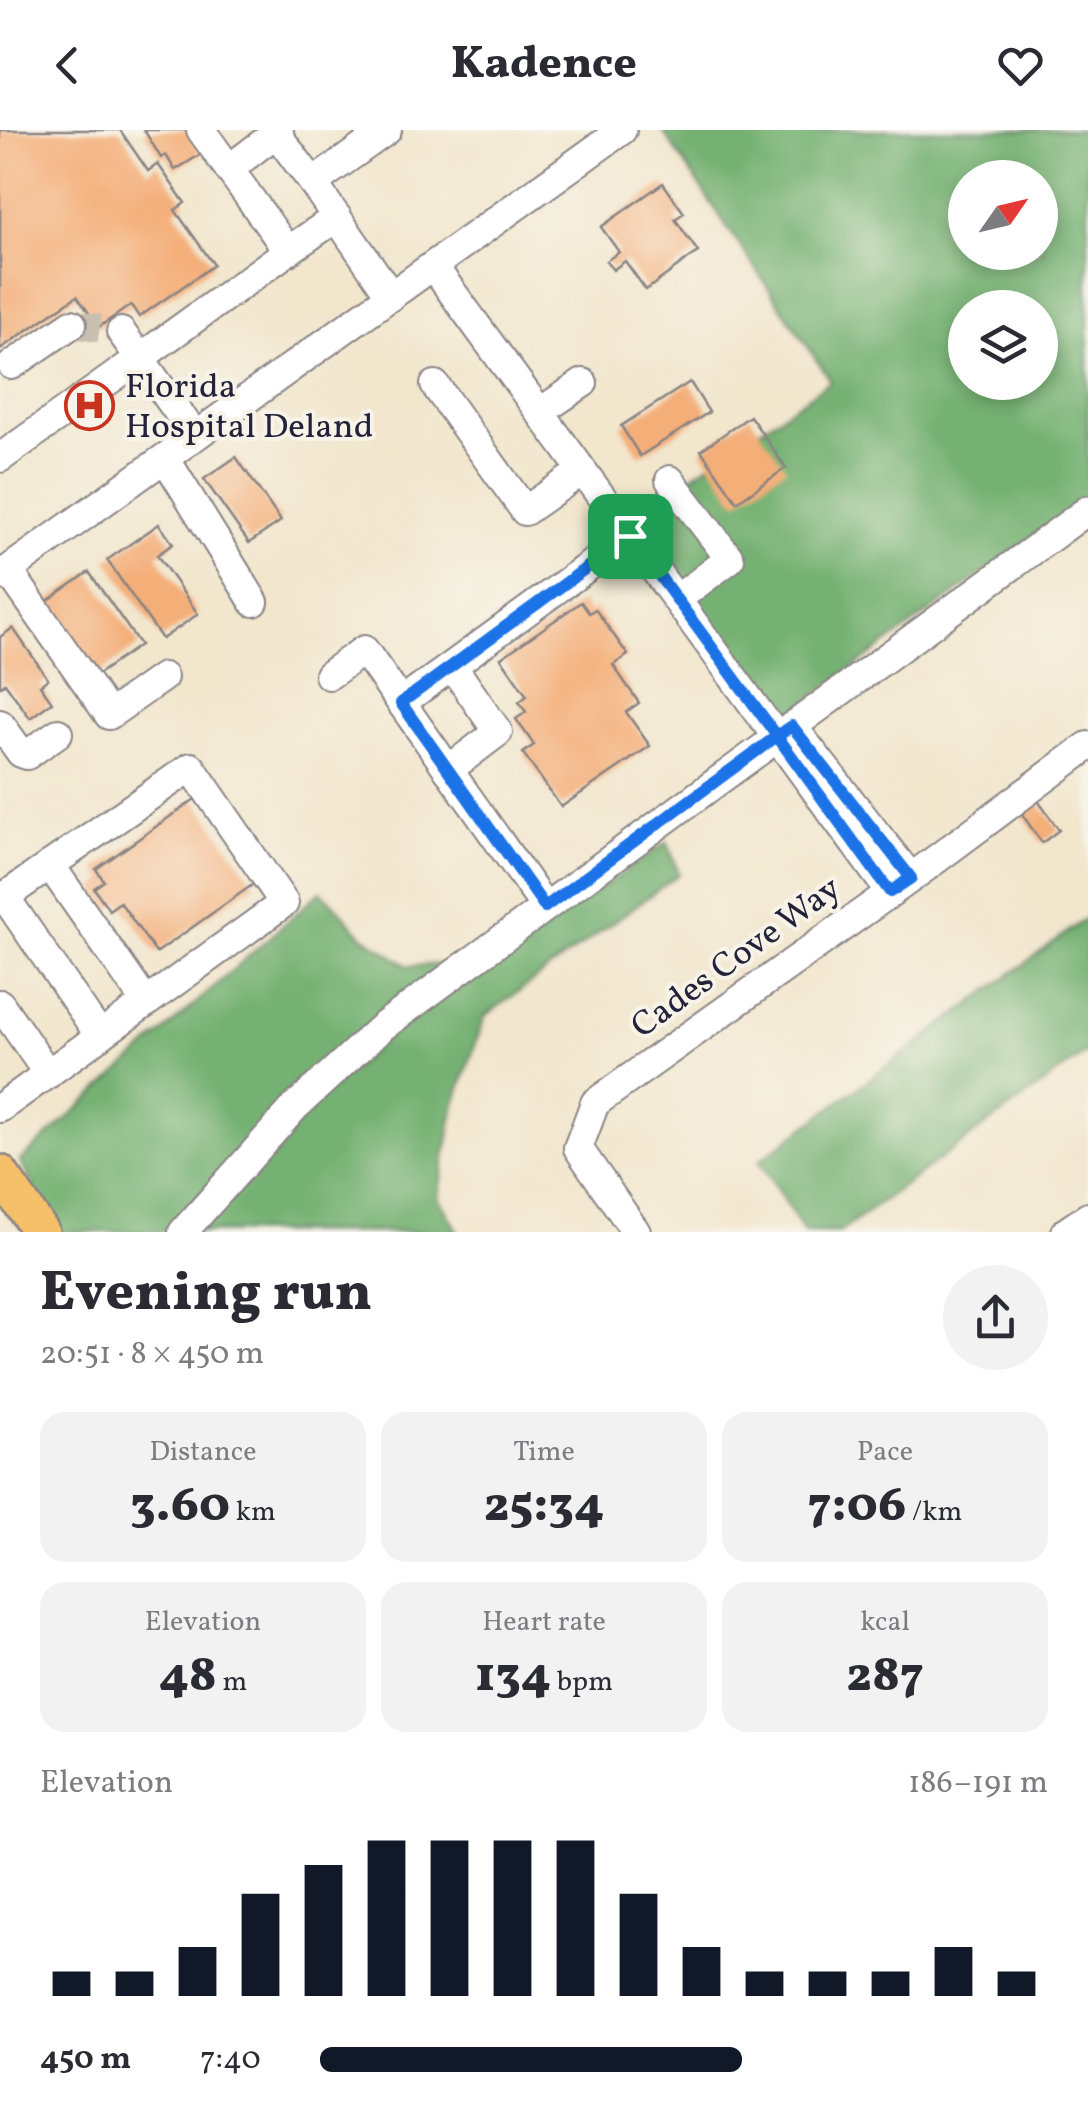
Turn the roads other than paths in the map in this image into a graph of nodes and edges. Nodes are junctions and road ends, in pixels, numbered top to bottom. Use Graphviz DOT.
graph roads {
  1 [pos="201,130"];
  2 [pos="386,130"];
  3 [pos="622,130"];
  4 [pos="276,131"];
  5 [pos="229,169"];
  6 [pos="313,183"];
  7 [pos="336,216"];
  8 [pos="288,252"];
  9 [pos="432,266"];
  10 [pos="391,296"];
  11 [pos="72,324"];
  12 [pos="121,332"];
  13 [pos="140,358"];
  14 [pos="12,366"];
  15 [pos="583,384"];
  16 [pos="436,385"];
  17 [pos="540,412"];
  18 [pos="196,436"];
  19 [pos="0,458"];
  20 [pos="165,458"];
  21 [pos="582,470"];
  22 [pos="670,480"];
  23 [pos="1088,510"];
  24 [pos="630,536"];
  25 [pos="4,573"];
  26 [pos="677,600"];
  27 [pos="254,602"];
  28 [pos="453,667"];
  29 [pos="329,675"];
  30 [pos="163,677"];
  31 [pos="401,703"];
  32 [pos="0,724"];
  33 [pos="785,731"];
  34 [pos="58,733"];
  35 [pos="1088,746"];
  36 [pos="448,770"];
  37 [pos="50,866"];
  38 [pos="900,885"];
  39 [pos="3,898"];
  40 [pos="545,907"];
  41 [pos="146,1003"];
  42 [pos="0,1004"];
  43 [pos="100,1036"];
  44 [pos="48,1074"];
  45 [pos="0,1108"];
  46 [pos="0,1172"];
  47 [pos="1088,1217"];
  48 [pos="41,1232"];
  49 [pos="184,1232"];
  50 [pos="636,1232"];
  51 [pos="1066,1232"];
  1 -- 5 [label="street"];
  2 -- 6 [label="street"];
  3 -- 9 [label="street"];
  4 -- 5 [label="street"];
  4 -- 6 [label="street"];
  5 -- 8 [label="street"];
  6 -- 7 [label="street"];
  7 -- 8 [label="street"];
  7 -- 10 [label="street"];
  8 -- 13 [label="street"];
  9 -- 10 [label="street"];
  9 -- 17 [label="street"];
  10 -- 18 [label="street"];
  11 -- 14 [label="street"];
  12 -- 13 [label="street"];
  13 -- 18 [label="street"];
  13 -- 19 [label="street"];
  15 -- 17 [label="street"];
  16 -- 21 [label="street"];
  17 -- 21 [label="street"];
  18 -- 20 [label="street"];
  20 -- 25 [label="street"];
  20 -- 27 [label="street"];
  21 -- 24 [label="street"];
  22 -- 26 [label="street"];
  23 -- 33 [label="street"];
  24 -- 26 [label="street"];
  24 -- 28 [label="street"];
  25 -- 30 [label="street"];
  26 -- 33 [label="street"];
  28 -- 31 [label="street"];
  28 -- 36 [label="street"];
  29 -- 31 [label="street"];
  31 -- 36 [label="street"];
  32 -- 34 [label="street"];
  33 -- 38 [label="street"];
  33 -- 40 [label="street"];
  35 -- 38 [label="street, Cades Cove Way"];
  36 -- 40 [label="street"];
  37 -- 39 [label="street"];
  37 -- 41 [label="street"];
  37 -- 41 [label="street"];
  38 -- 50 [label="street, Cades Cove Way"];
  39 -- 43 [label="street"];
  40 -- 49 [label="street"];
  41 -- 43 [label="street"];
  42 -- 44 [label="street"];
  43 -- 44 [label="street"];
  44 -- 45 [label="street"];
  46 -- 48 [label="main road"];
  47 -- 51 [label="street"];
}
